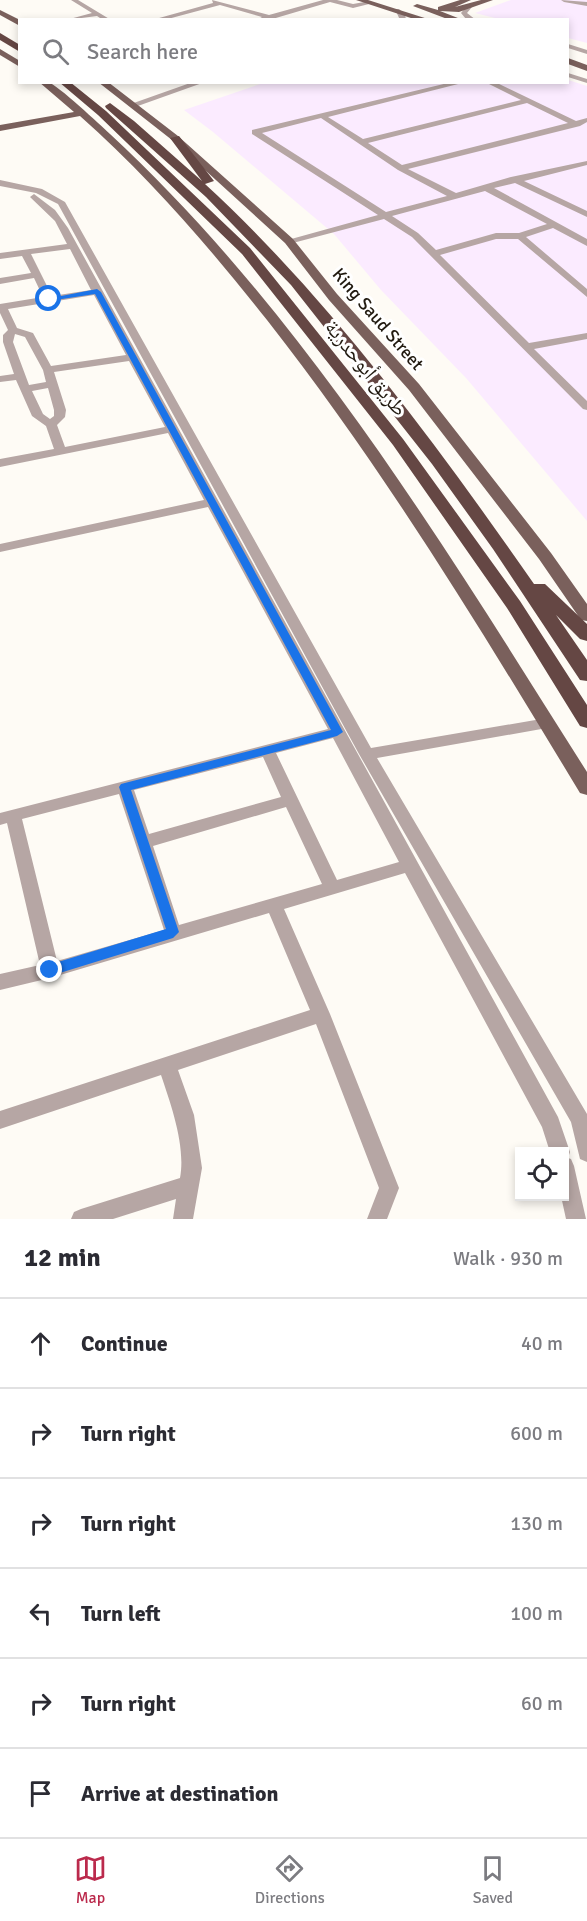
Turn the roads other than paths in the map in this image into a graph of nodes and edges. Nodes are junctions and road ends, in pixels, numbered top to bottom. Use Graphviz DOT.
graph roads {
  1 [pos="74,0"];
  2 [pos="212,0"];
  3 [pos="360,0"];
  4 [pos="489,0"];
  5 [pos="564,0"];
  6 [pos="220,3"];
  7 [pos="370,3"];
  8 [pos="468,3"];
  9 [pos="587,4"];
  10 [pos="450,5"];
  11 [pos="396,10"];
  12 [pos="437,10"];
  13 [pos="0,12"];
  14 [pos="99,14"];
  15 [pos="79,18"];
  16 [pos="105,18"];
  17 [pos="163,18"];
  18 [pos="264,18"];
  19 [pos="403,18"];
  20 [pos="421,18"];
  21 [pos="455,18"];
  22 [pos="458,18"];
  23 [pos="468,18"];
  24 [pos="18,23"];
  25 [pos="0,24"];
  26 [pos="0,36"];
  27 [pos="18,36"];
  28 [pos="569,46"];
  29 [pos="18,48"];
  30 [pos="0,51"];
  31 [pos="587,51"];
  32 [pos="569,54"];
  33 [pos="587,58"];
  34 [pos="569,63"];
  35 [pos="18,64"];
  36 [pos="587,68"];
  37 [pos="569,76"];
  38 [pos="587,81"];
  39 [pos="46,84"];
  40 [pos="66,84"];
  41 [pos="84,84"];
  42 [pos="105,84"];
  43 [pos="196,84"];
  44 [pos="455,84"];
  45 [pos="492,84"];
  46 [pos="528,101"];
  47 [pos="132,105"];
  48 [pos="81,111"];
  49 [pos="322,116"];
  50 [pos="587,120"];
  51 [pos="0,123"];
  52 [pos="577,124"];
  53 [pos="0,128"];
  54 [pos="175,138"];
  55 [pos="361,142"];
  56 [pos="587,163"];
  57 [pos="401,168"];
  58 [pos="514,179"];
  59 [pos="0,183"];
  60 [pos="485,188"];
  61 [pos="0,189"];
  62 [pos="456,197"];
  63 [pos="587,214"];
  64 [pos="387,216"];
  65 [pos="554,225"];
  66 [pos="244,228"];
  67 [pos="520,236"];
  68 [pos="289,241"];
  69 [pos="587,243"];
  70 [pos="72,246"];
  71 [pos="25,252"];
  72 [pos="433,254"];
  73 [pos="0,256"];
  74 [pos="37,275"];
  75 [pos="0,280"];
  76 [pos="97,292"];
  77 [pos="587,294"];
  78 [pos="49,299"];
  79 [pos="1,307"];
  80 [pos="13,330"];
  81 [pos="587,336"];
  82 [pos="526,347"];
  83 [pos="132,357"];
  84 [pos="28,361"];
  85 [pos="48,370"];
  86 [pos="20,376"];
  87 [pos="0,380"];
  88 [pos="53,384"];
  89 [pos="26,390"];
  90 [pos="587,407"];
  91 [pos="51,424"];
  92 [pos="172,429"];
  93 [pos="61,451"];
  94 [pos="0,463"];
  95 [pos="212,502"];
  96 [pos="0,548"];
  97 [pos="513,562"];
  98 [pos="587,616"];
  99 [pos="587,635"];
  100 [pos="587,675"];
  101 [pos="587,721"];
  102 [pos="547,723"];
  103 [pos="337,732"];
  104 [pos="267,750"];
  105 [pos="367,754"];
  106 [pos="125,787"];
  107 [pos="587,788"];
  108 [pos="291,800"];
  109 [pos="7,818"];
  110 [pos="143,842"];
  111 [pos="410,865"];
  112 [pos="332,887"];
  113 [pos="274,904"];
  114 [pos="173,932"];
  115 [pos="50,970"];
  116 [pos="0,982"];
  117 [pos="321,1014"];
  118 [pos="167,1065"];
  119 [pos="0,1120"];
  120 [pos="558,1147"];
  121 [pos="587,1152"];
  122 [pos="189,1185"];
  123 [pos="569,1188"];
  124 [pos="84,1219"];
  125 [pos="183,1219"];
  126 [pos="377,1219"];
  127 [pos="576,1219"];
  1 -- 14 [label="street"];
  2 -- 6 [label="street"];
  3 -- 7 [label="main road"];
  4 -- 8 [label="main road"];
  5 -- 9 [label="street"];
  6 -- 17 [label="street"];
  6 -- 18 [label="street"];
  7 -- 11 [label="main road"];
  7 -- 18 [label="street"];
  8 -- 10 [label="main road"];
  8 -- 12 [label="main road"];
  8 -- 22 [label="main road"];
  8 -- 23 [label="street"];
  10 -- 12 [label="main road"];
  10 -- 12 [label="main road"];
  11 -- 19 [label="street"];
  11 -- 20 [label="main road"];
  12 -- 21 [label="main road"];
  13 -- 24 [label="main road"];
  14 -- 15 [label="street"];
  14 -- 16 [label="street"];
  25 -- 27 [label="highway"];
  26 -- 29 [label="highway"];
  28 -- 31 [label="street"];
  30 -- 35 [label="main road"];
  32 -- 33 [label="main road"];
  34 -- 36 [label="main road"];
  37 -- 38 [label="street"];
  39 -- 48 [label="main road"];
  40 -- 101 [label="highway, طريق أبوحدرية"];
  41 -- 66 [label="highway, طريق أبوحدرية"];
  42 -- 47 [label="main road, King Saud Street"];
  43 -- 47 [label="street"];
  44 -- 49 [label="street"];
  45 -- 46 [label="street"];
  46 -- 52 [label="street"];
  46 -- 55 [label="street"];
  47 -- 54 [label="main road, King Saud Street"];
  48 -- 51 [label="main road"];
  48 -- 53 [label="main road"];
  48 -- 102 [label="main road"];
  49 -- 55 [label="street"];
  49 -- 64 [label="street"];
  50 -- 52 [label="street"];
  52 -- 57 [label="street"];
  54 -- 66 [label="highway"];
  54 -- 68 [label="main road, King Saud Street"];
  55 -- 57 [label="street"];
  56 -- 58 [label="street"];
  57 -- 62 [label="street"];
  58 -- 60 [label="street"];
  58 -- 63 [label="street"];
  59 -- 105 [label="street"];
  60 -- 62 [label="street"];
  60 -- 65 [label="street"];
  61 -- 70 [label="street"];
  62 -- 64 [label="street"];
  64 -- 68 [label="street"];
  64 -- 72 [label="street"];
  65 -- 67 [label="street"];
  65 -- 69 [label="street"];
  66 -- 97 [label="highway, طريق أبوحدرية"];
  67 -- 72 [label="street"];
  67 -- 77 [label="street"];
  68 -- 98 [label="main road, King Saud Street"];
  70 -- 71 [label="street"];
  70 -- 76 [label="street"];
  71 -- 73 [label="street"];
  71 -- 74 [label="street"];
  72 -- 82 [label="street"];
  74 -- 75 [label="street"];
  74 -- 78 [label="street"];
  76 -- 78 [label="street"];
  76 -- 83 [label="street"];
  78 -- 79 [label="street"];
  79 -- 80 [label="street"];
  80 -- 84 [label="street"];
  80 -- 84 [label="street"];
  81 -- 82 [label="street"];
  82 -- 90 [label="street"];
  83 -- 85 [label="street"];
  83 -- 92 [label="street"];
  84 -- 85 [label="street"];
  84 -- 86 [label="street"];
  85 -- 88 [label="street"];
  86 -- 87 [label="street"];
  86 -- 89 [label="street"];
  88 -- 89 [label="street"];
  88 -- 91 [label="street"];
  89 -- 91 [label="street"];
  91 -- 93 [label="street"];
  92 -- 93 [label="street"];
  92 -- 95 [label="street"];
  93 -- 94 [label="street"];
  95 -- 96 [label="street"];
  95 -- 103 [label="street"];
  97 -- 99 [label="highway"];
  97 -- 100 [label="highway, طريق أبوحدرية"];
  102 -- 105 [label="street"];
  102 -- 107 [label="main road"];
  103 -- 104 [label="street"];
  103 -- 111 [label="street"];
  104 -- 106 [label="street"];
  104 -- 108 [label="street"];
  105 -- 121 [label="street"];
  106 -- 109 [label="street"];
  106 -- 110 [label="street"];
  108 -- 110 [label="street"];
  108 -- 112 [label="street"];
  109 -- 115 [label="street"];
  110 -- 114 [label="street"];
  111 -- 112 [label="street"];
  111 -- 120 [label="street"];
  112 -- 113 [label="street"];
  113 -- 114 [label="street"];
  113 -- 117 [label="street"];
  114 -- 115 [label="street"];
  115 -- 116 [label="street"];
  117 -- 118 [label="street"];
  117 -- 126 [label="street"];
  118 -- 119 [label="street"];
  118 -- 122 [label="street"];
  122 -- 124 [label="street"];
  122 -- 125 [label="street"];
  123 -- 127 [label="street"];
}
